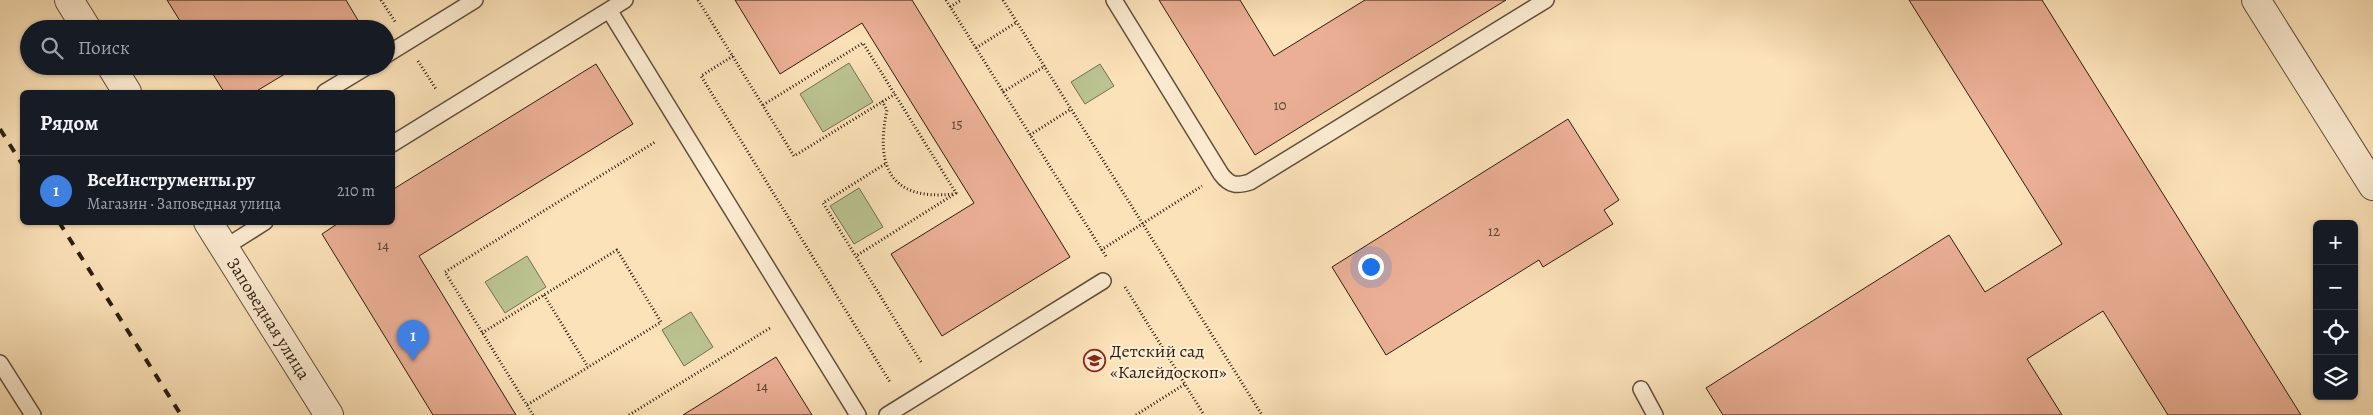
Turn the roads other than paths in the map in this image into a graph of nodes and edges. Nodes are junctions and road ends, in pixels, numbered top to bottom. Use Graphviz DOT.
graph roads {
  1 [pos="69,0"];
  2 [pos="625,0"];
  3 [pos="1114,0"];
  4 [pos="1546,0"];
  5 [pos="2256,0"];
  6 [pos="472,1"];
  7 [pos="609,10"];
  8 [pos="81,20"];
  9 [pos="395,49"];
  10 [pos="117,75"];
  11 [pos="353,75"];
  12 [pos="126,90"];
  13 [pos="328,90"];
  14 [pos="395,142"];
  15 [pos="2373,186"];
  16 [pos="210,225"];
  17 [pos="260,225"];
  18 [pos="224,248"];
  19 [pos="1103,281"];
  20 [pos="0,363"];
  21 [pos="1641,389"];
  22 [pos="33,415"];
  23 [pos="329,415"];
  24 [pos="858,415"];
  25 [pos="887,415"];
  26 [pos="1655,415"];
  1 -- 8 [label="street"];
  2 -- 7 [label="lane"];
  3 -- 4 [label="lane"];
  5 -- 15 [label="street"];
  6 -- 9 [label="lane"];
  7 -- 14 [label="lane"];
  7 -- 24 [label="lane"];
  10 -- 12 [label="street"];
  11 -- 13 [label="lane"];
  16 -- 18 [label="street, Заповедная улица"];
  17 -- 18 [label="lane"];
  18 -- 23 [label="street, Заповедная улица"];
  19 -- 25 [label="lane"];
  20 -- 22 [label="lane"];
  21 -- 26 [label="lane"];
}
